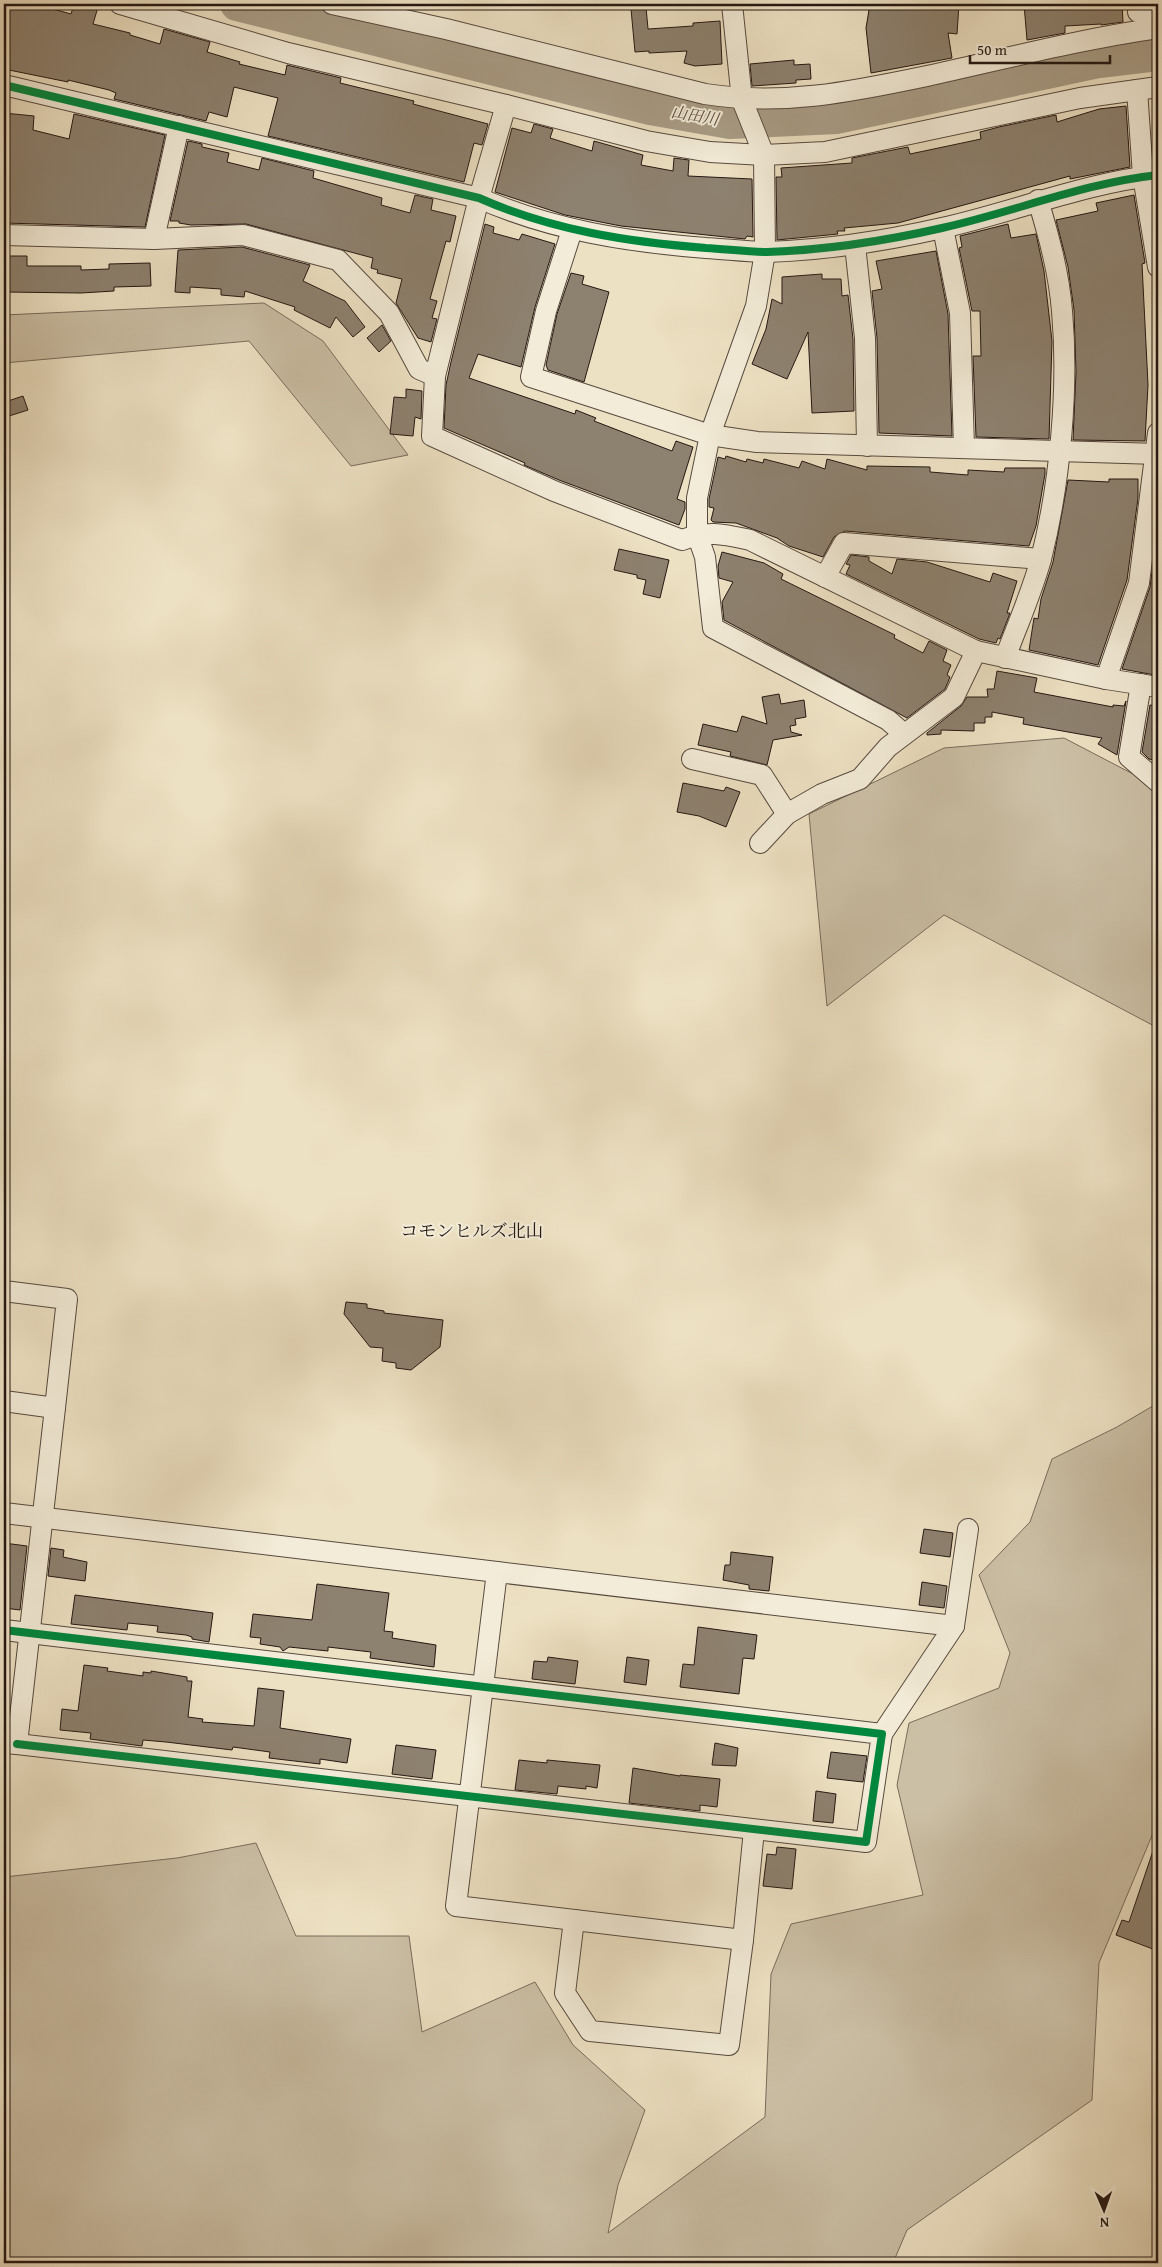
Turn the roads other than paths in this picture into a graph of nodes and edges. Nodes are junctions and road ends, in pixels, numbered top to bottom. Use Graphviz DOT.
graph roads {
  1 [pos="120,4"];
  2 [pos="332,4"];
  3 [pos="732,4"];
  4 [pos="1158,9"];
  5 [pos="1138,12"];
  6 [pos="1158,28"];
  7 [pos="4,85"];
  8 [pos="1158,87"];
  9 [pos="1137,90"];
  10 [pos="506,105"];
  11 [pos="745,105"];
  12 [pos="179,126"];
  13 [pos="762,149"];
  14 [pos="1151,176"];
  15 [pos="479,198"];
  16 [pos="1038,200"];
  17 [pos="943,228"];
  18 [pos="572,230"];
  19 [pos="4,235"];
  20 [pos="154,239"];
  21 [pos="855,245"];
  22 [pos="765,252"];
  23 [pos="1158,267"];
  24 [pos="434,376"];
  25 [pos="1158,434"];
  26 [pos="710,435"];
  27 [pos="866,446"];
  28 [pos="964,448"];
  29 [pos="1060,452"];
  30 [pos="1158,454"];
  31 [pos="697,534"];
  32 [pos="1041,559"];
  33 [pos="826,577"];
  34 [pos="976,651"];
  35 [pos="1005,658"];
  36 [pos="1106,679"];
  37 [pos="1150,686"];
  38 [pos="904,734"];
  39 [pos="692,759"];
  40 [pos="1158,782"];
  41 [pos="787,814"];
  42 [pos="760,843"];
  43 [pos="4,1291"];
  44 [pos="4,1402"];
  45 [pos="55,1408"];
  46 [pos="4,1513"];
  47 [pos="43,1517"];
  48 [pos="968,1529"];
  49 [pos="497,1572"];
  50 [pos="954,1626"];
  51 [pos="4,1630"];
  52 [pos="30,1634"];
  53 [pos="482,1686"];
  54 [pos="882,1734"];
  55 [pos="10,1743"];
  56 [pos="468,1797"];
  57 [pos="754,1830"];
  58 [pos="574,1920"];
  59 [pos="743,1940"];
  1 -- 10 [label="street"];
  2 -- 11 [label="street"];
  3 -- 11 [label="street"];
  4 -- 5 [label="street"];
  6 -- 11 [label="street"];
  7 -- 12 [label="street"];
  8 -- 9 [label="street"];
  9 -- 13 [label="street"];
  9 -- 14 [label="street"];
  10 -- 13 [label="street"];
  10 -- 15 [label="street"];
  11 -- 13 [label="street"];
  12 -- 15 [label="street"];
  12 -- 20 [label="street"];
  13 -- 22 [label="street"];
  14 -- 16 [label="street"];
  14 -- 23 [label="street"];
  15 -- 18 [label="street"];
  15 -- 24 [label="street"];
  16 -- 17 [label="street"];
  16 -- 29 [label="street"];
  17 -- 21 [label="street"];
  17 -- 28 [label="street"];
  18 -- 22 [label="street"];
  18 -- 26 [label="street"];
  19 -- 20 [label="street"];
  20 -- 24 [label="street"];
  21 -- 22 [label="street"];
  21 -- 27 [label="street"];
  22 -- 26 [label="street"];
  24 -- 31 [label="street"];
  25 -- 30 [label="street"];
  26 -- 27 [label="street"];
  26 -- 31 [label="street"];
  27 -- 28 [label="street"];
  28 -- 29 [label="street"];
  29 -- 30 [label="street"];
  29 -- 32 [label="street"];
  30 -- 36 [label="street"];
  31 -- 33 [label="street"];
  31 -- 38 [label="street"];
  32 -- 33 [label="street"];
  32 -- 35 [label="street"];
  33 -- 34 [label="street"];
  34 -- 35 [label="street"];
  34 -- 38 [label="street"];
  35 -- 36 [label="street"];
  36 -- 37 [label="street"];
  37 -- 40 [label="street"];
  38 -- 41 [label="street"];
  39 -- 41 [label="street"];
  41 -- 42 [label="street"];
  43 -- 45 [label="street"];
  44 -- 45 [label="street"];
  45 -- 47 [label="street"];
  46 -- 47 [label="street"];
  47 -- 49 [label="street"];
  47 -- 52 [label="street"];
  48 -- 50 [label="street"];
  49 -- 50 [label="street"];
  49 -- 53 [label="street"];
  50 -- 54 [label="street"];
  51 -- 52 [label="street"];
  52 -- 53 [label="street"];
  52 -- 55 [label="street"];
  53 -- 54 [label="street"];
  53 -- 56 [label="street"];
  54 -- 57 [label="street"];
  55 -- 56 [label="street"];
  56 -- 57 [label="street"];
  56 -- 58 [label="street"];
  57 -- 59 [label="street"];
  58 -- 59 [label="street"];
  58 -- 59 [label="street"];
}
